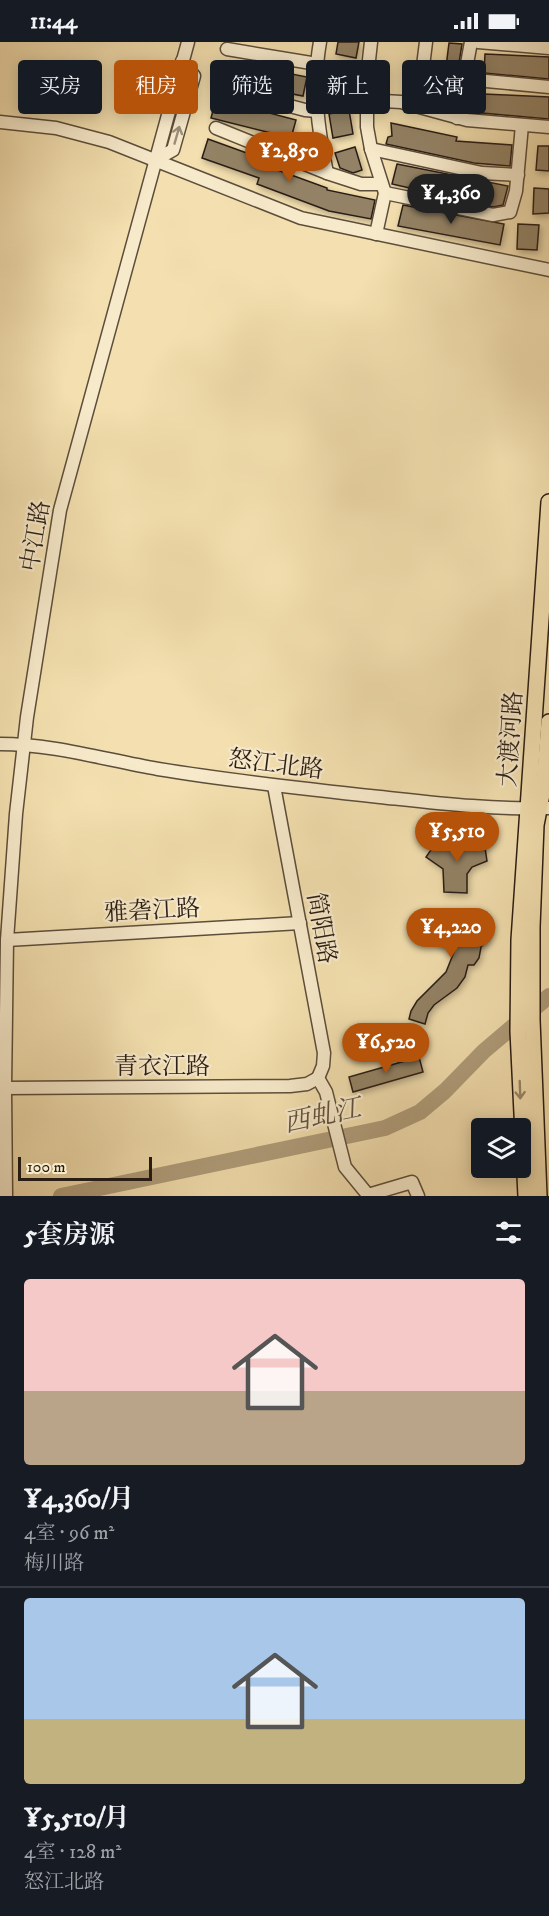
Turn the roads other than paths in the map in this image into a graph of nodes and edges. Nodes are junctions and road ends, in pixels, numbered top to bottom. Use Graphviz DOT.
graph roads {
  1 [pos="188,42"];
  2 [pos="320,42"];
  3 [pos="371,42"];
  4 [pos="426,42"];
  5 [pos="471,42"];
  6 [pos="478,42"];
  7 [pos="549,48"];
  8 [pos="227,49"];
  9 [pos="318,60"];
  10 [pos="369,60"];
  11 [pos="424,60"];
  12 [pos="468,60"];
  13 [pos="306,62"];
  14 [pos="486,82"];
  15 [pos="549,87"];
  16 [pos="317,114"];
  17 [pos="367,114"];
  18 [pos="444,114"];
  19 [pos="458,114"];
  20 [pos="457,118"];
  21 [pos="0,122"];
  22 [pos="522,125"];
  23 [pos="549,127"];
  24 [pos="216,128"];
  25 [pos="371,149"];
  26 [pos="155,160"];
  27 [pos="327,173"];
  28 [pos="518,175"];
  29 [pos="383,188"];
  30 [pos="376,234"];
  31 [pos="549,270"];
  32 [pos="549,502"];
  33 [pos="549,722"];
  34 [pos="0,744"];
  35 [pos="23,745"];
  36 [pos="274,786"];
  37 [pos="538,808"];
  38 [pos="300,922"];
  39 [pos="8,940"];
  40 [pos="3,978"];
  41 [pos="318,1078"];
  42 [pos="5,1088"];
  43 [pos="6,1194"];
  44 [pos="418,1196"];
  45 [pos="525,1196"];
  46 [pos="539,1196"];
  1 -- 26 [label="street, 中江路"];
  2 -- 9 [label="street"];
  3 -- 10 [label="street"];
  4 -- 11 [label="street"];
  5 -- 12 [label="street"];
  6 -- 7 [label="street"];
  8 -- 13 [label="street"];
  14 -- 15 [label="street"];
  16 -- 27 [label="street"];
  17 -- 25 [label="street"];
  18 -- 20 [label="street"];
  19 -- 20 [label="street"];
  20 -- 22 [label="street"];
  21 -- 26 [label="street"];
  22 -- 23 [label="street"];
  22 -- 28 [label="street"];
  24 -- 27 [label="street"];
  25 -- 28 [label="street"];
  25 -- 29 [label="street"];
  26 -- 30 [label="street"];
  26 -- 35 [label="street, 中江路"];
  27 -- 29 [label="street"];
  28 -- 29 [label="street"];
  29 -- 30 [label="street"];
  30 -- 31 [label="street"];
  32 -- 37 [label="main road, 大渡河路"];
  33 -- 37 [label="main road, 大渡河路"];
  34 -- 35 [label="street, 怒江北路"];
  35 -- 36 [label="street, 怒江北路"];
  35 -- 39 [label="street, 中江路"];
  36 -- 37 [label="street, 怒江北路"];
  36 -- 38 [label="street, 简阳路"];
  37 -- 45 [label="main road, 大渡河路, one-way"];
  37 -- 46 [label="main road, 大渡河路"];
  38 -- 39 [label="street, 雅砻江路"];
  38 -- 41 [label="street, 简阳路"];
  39 -- 40 [label="street, 中江路"];
  40 -- 42 [label="street, 中江路"];
  41 -- 42 [label="street, 青衣江路"];
  41 -- 44 [label="street"];
  42 -- 43 [label="street, 中江路"];
}
